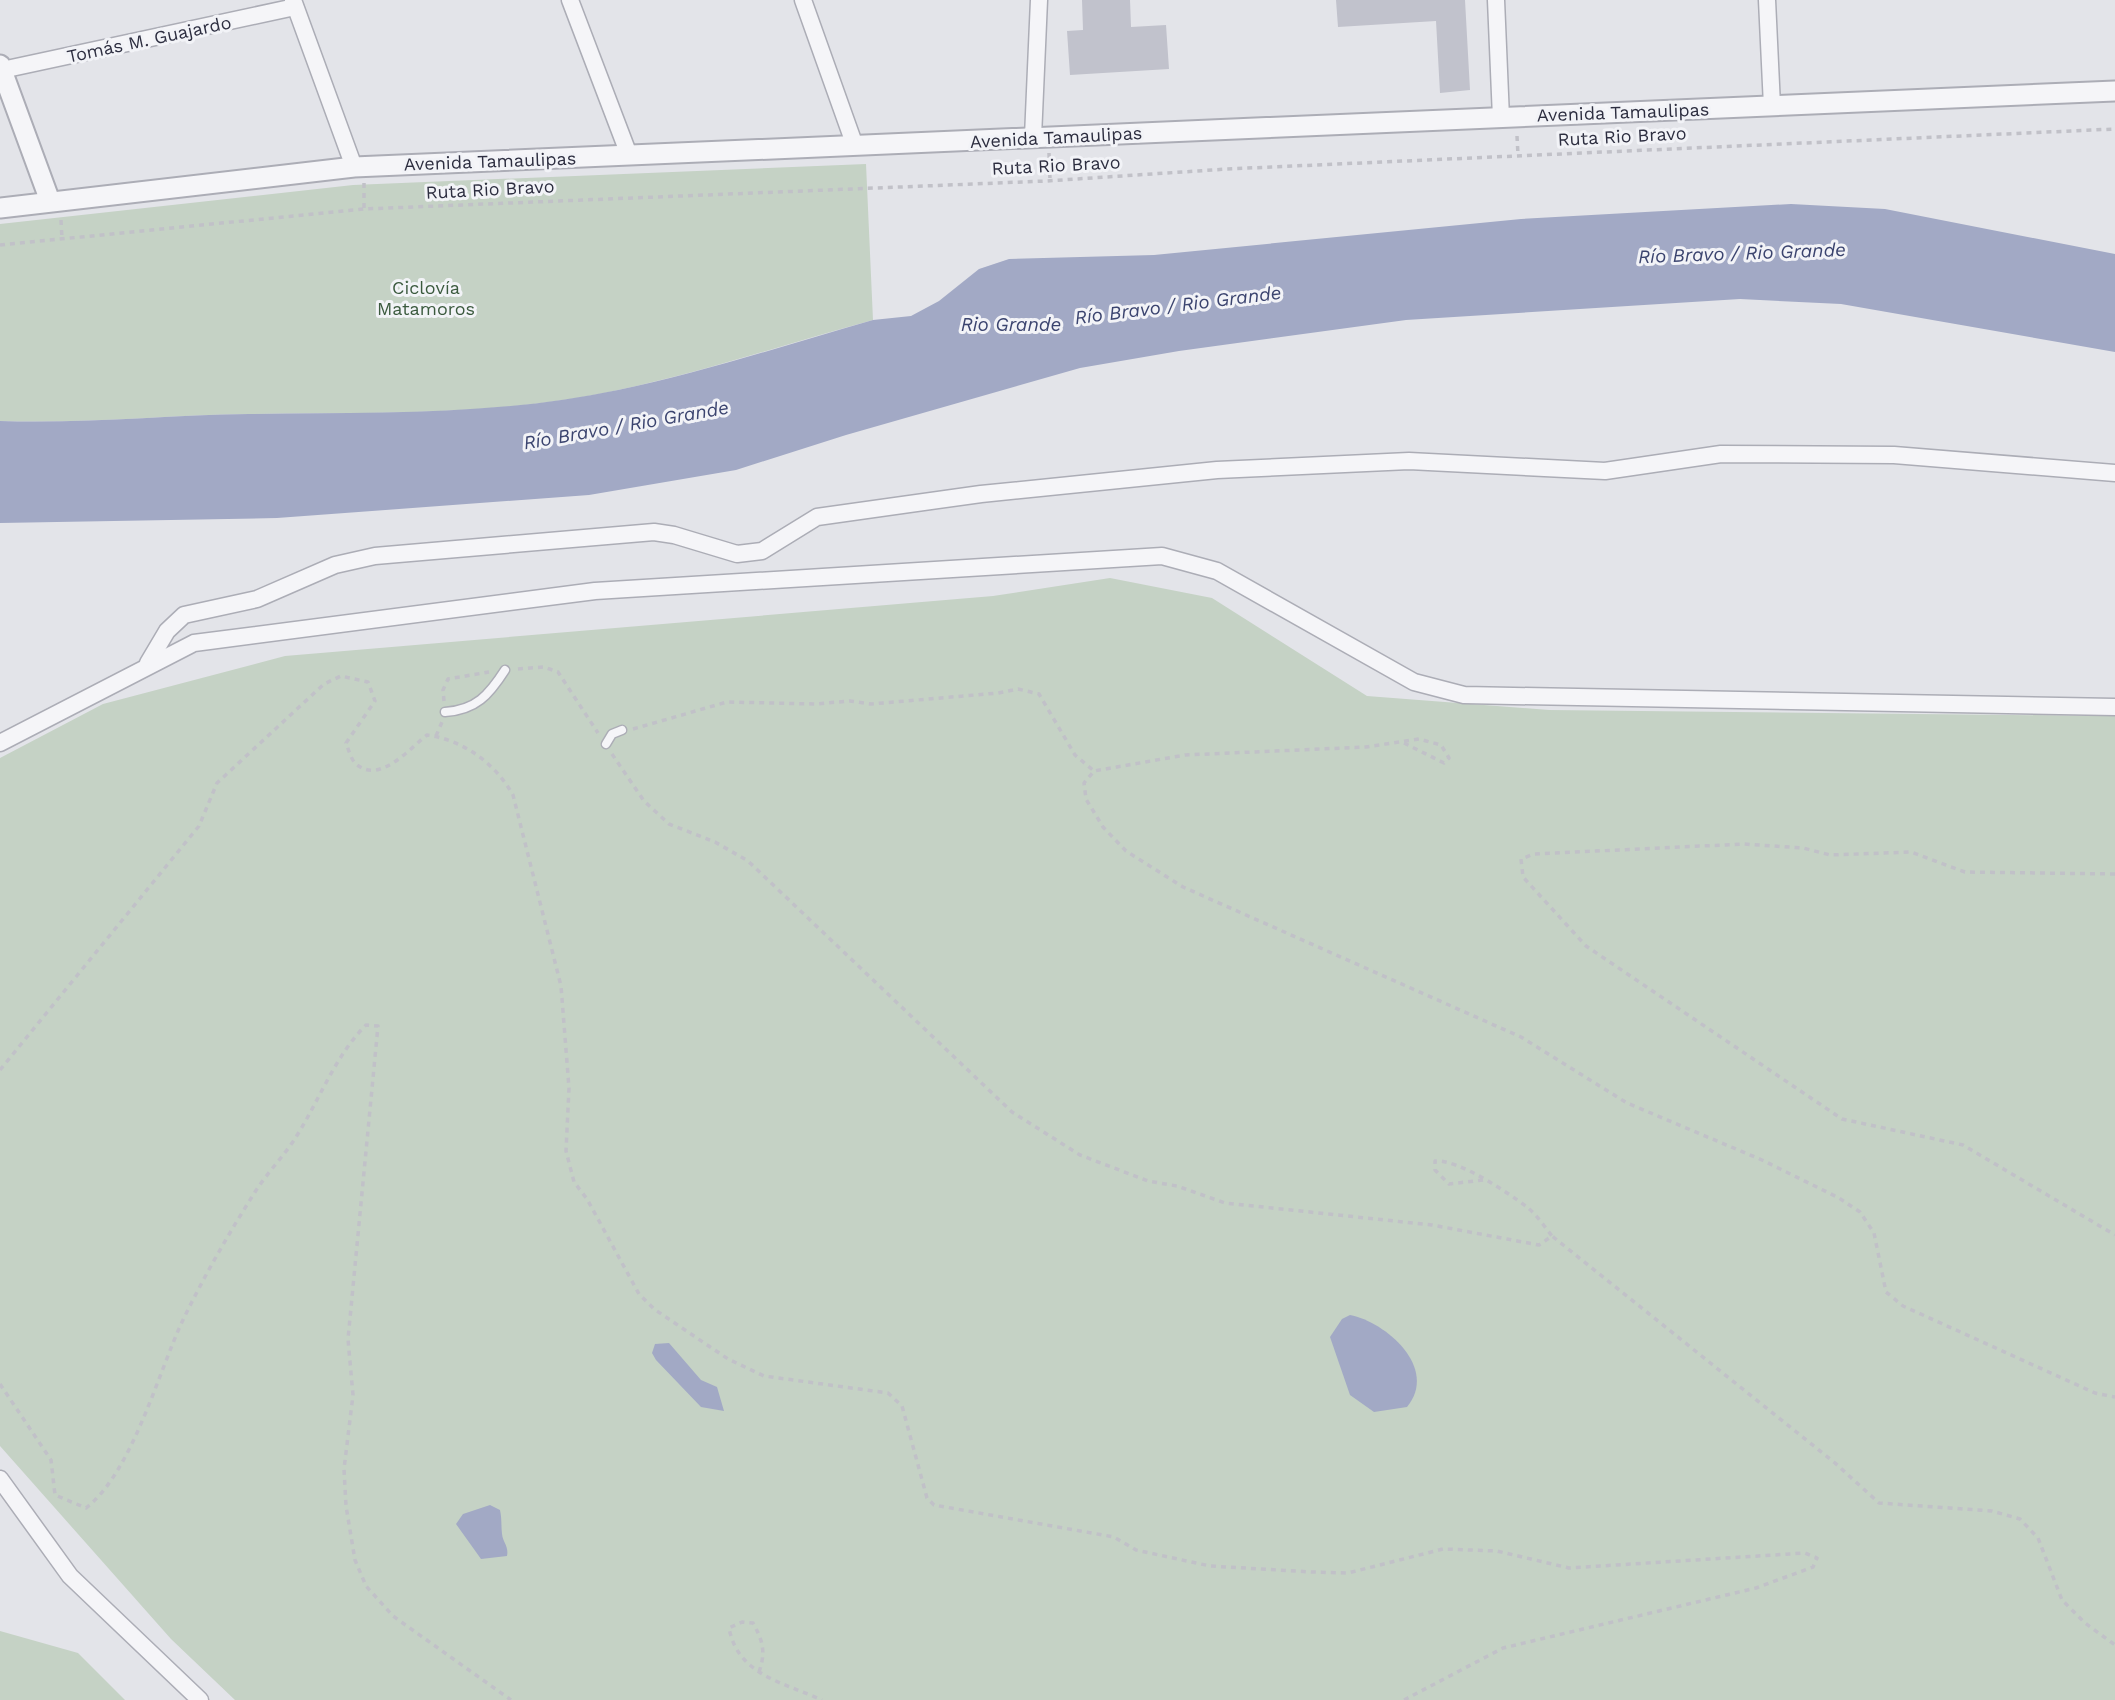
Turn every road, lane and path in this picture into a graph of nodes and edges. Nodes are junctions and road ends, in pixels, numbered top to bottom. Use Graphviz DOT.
graph roads {
  1 [pos="570,0"];
  2 [pos="803,0"];
  3 [pos="1039,0"];
  4 [pos="1496,0"];
  5 [pos="1767,0"];
  6 [pos="294,4"];
  7 [pos="1,67"];
  8 [pos="2115,91"];
  9 [pos="1772,106"];
  10 [pos="1501,118"];
  11 [pos="2115,129"];
  12 [pos="1041,137"];
  13 [pos="855,146"];
  14 [pos="629,155"];
  15 [pos="358,167"];
  16 [pos="1050,180"];
  17 [pos="50,201"];
  18 [pos="0,208"];
  19 [pos="364,209"];
  20 [pos="0,245"];
  21 [pos="2115,473"];
  22 [pos="147,665"];
  23 [pos="505,670"];
  24 [pos="2115,707"];
  25 [pos="445,712"];
  26 [pos="590,720"];
  27 [pos="622,730"];
  28 [pos="436,736"];
  29 [pos="0,743"];
  30 [pos="1404,743"];
  31 [pos="606,744"];
  32 [pos="1094,771"];
  33 [pos="2115,874"];
  34 [pos="0,1070"];
  35 [pos="1483,1180"];
  36 [pos="2115,1235"];
  37 [pos="1552,1236"];
  38 [pos="0,1384"];
  39 [pos="2115,1397"];
  40 [pos="0,1479"];
  41 [pos="2115,1644"];
  42 [pos="759,1672"];
  43 [pos="200,1700"];
  44 [pos="511,1700"];
  45 [pos="822,1700"];
  46 [pos="1404,1700"];
  1 -- 14 [label="street"];
  2 -- 13 [label="street"];
  3 -- 12 [label="street"];
  4 -- 10 [label="street"];
  5 -- 9 [label="street"];
  6 -- 7 [label="street, Tomás M. Guajardo"];
  6 -- 15 [label="street"];
  7 -- 17 [label="street"];
  8 -- 9 [label="street, Avenida Tamaulipas"];
  9 -- 10 [label="street, Avenida Tamaulipas"];
  10 -- 12 [label="street, Avenida Tamaulipas"];
  11 -- 16 [label="path, Ruta Rio Bravo"];
  12 -- 13 [label="street, Avenida Tamaulipas"];
  12 -- 16 [label="path"];
  13 -- 14 [label="street, Avenida Tamaulipas"];
  14 -- 15 [label="street, Avenida Tamaulipas"];
  15 -- 17 [label="street, Avenida Tamaulipas"];
  15 -- 19 [label="path"];
  16 -- 19 [label="path, Ruta Rio Bravo"];
  17 -- 18 [label="street, Avenida Tamaulipas"];
  19 -- 20 [label="path, Ruta Rio Bravo"];
  21 -- 22 [label="street"];
  22 -- 24 [label="street"];
  22 -- 29 [label="street"];
  23 -- 25 [label="lane"];
  23 -- 25 [label="path"];
  23 -- 26 [label="path"];
  25 -- 28 [label="path"];
  26 -- 27 [label="path"];
  26 -- 31 [label="path"];
  27 -- 31 [label="lane"];
  27 -- 32 [label="path"];
  28 -- 34 [label="path"];
  28 -- 46 [label="path"];
  30 -- 30 [label="path"];
  30 -- 32 [label="path"];
  31 -- 37 [label="path"];
  32 -- 39 [label="path"];
  33 -- 36 [label="path"];
  35 -- 35 [label="path"];
  35 -- 37 [label="path"];
  37 -- 41 [label="path"];
  38 -- 44 [label="path"];
  40 -- 43 [label="street"];
  42 -- 42 [label="path"];
  42 -- 45 [label="path"];
}
